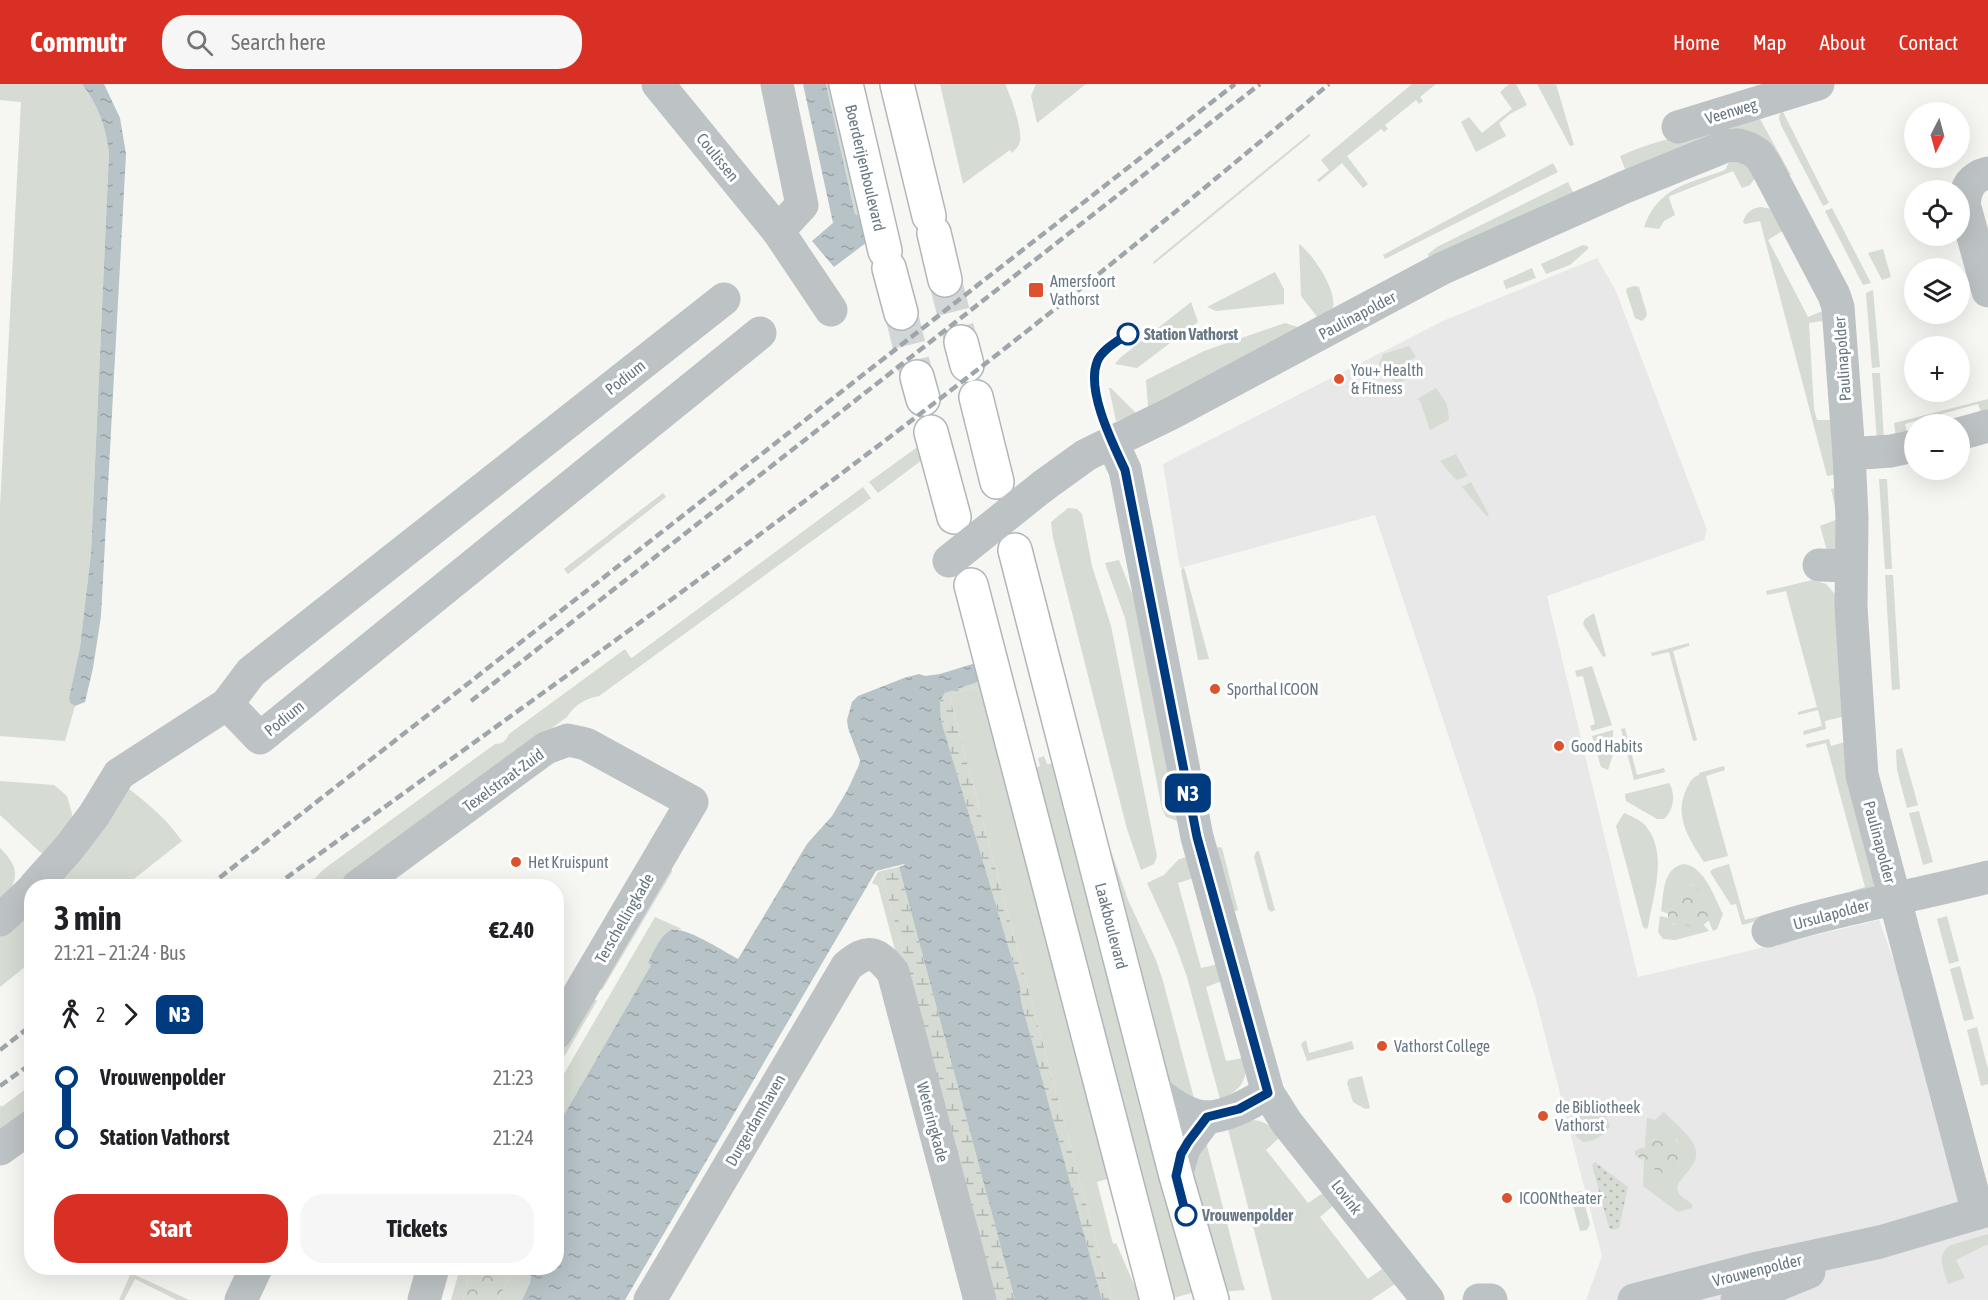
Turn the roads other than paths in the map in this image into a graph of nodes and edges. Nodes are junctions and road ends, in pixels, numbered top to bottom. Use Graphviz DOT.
graph roads {
  1 [pos="658,84"];
  2 [pos="777,84"];
  3 [pos="846,84"];
  4 [pos="897,84"];
  5 [pos="1818,84"];
  6 [pos="1678,127"];
  7 [pos="1988,173"];
  8 [pos="777,231"];
  9 [pos="945,280"];
  10 [pos="1988,291"];
  11 [pos="724,299"];
  12 [pos="831,310"];
  13 [pos="901,313"];
  14 [pos="759,333"];
  15 [pos="976,397"];
  16 [pos="1988,426"];
  17 [pos="1970,431"];
  18 [pos="931,432"];
  19 [pos="1112,442"];
  20 [pos="1904,449"];
  21 [pos="1849,454"];
  22 [pos="997,482"];
  23 [pos="954,517"];
  24 [pos="1015,550"];
  25 [pos="949,561"];
  26 [pos="970,585"];
  27 [pos="227,704"];
  28 [pos="692,802"];
  29 [pos="1988,877"];
  30 [pos="41,879"];
  31 [pos="368,879"];
  32 [pos="24,897"];
  33 [pos="1894,897"];
  34 [pos="0,920"];
  35 [pos="1768,931"];
  36 [pos="872,953"];
  37 [pos="564,1019"];
  38 [pos="1154,1090"];
  39 [pos="1268,1093"];
  40 [pos="1207,1117"];
  41 [pos="24,1132"];
  42 [pos="0,1149"];
  43 [pos="1176,1176"];
  44 [pos="1983,1212"];
  45 [pos="253,1275"];
  46 [pos="431,1275"];
  47 [pos="1723,1294"];
  48 [pos="1669,1296"];
  49 [pos="241,1300"];
  50 [pos="424,1300"];
  51 [pos="650,1300"];
  52 [pos="980,1300"];
  53 [pos="1156,1300"];
  54 [pos="1212,1300"];
  55 [pos="1428,1300"];
  56 [pos="1479,1300"];
  57 [pos="1491,1300"];
  58 [pos="1634,1300"];
  1 -- 8 [label="street, Coulissen"];
  2 -- 8 [label="street"];
  3 -- 13 [label="main road, Boerderijenboulevard"];
  4 -- 9 [label="main road"];
  5 -- 6 [label="street, Veenweg"];
  7 -- 10 [label="street"];
  8 -- 12 [label="street, Coulissen"];
  11 -- 27 [label="street, Podium"];
  14 -- 27 [label="street, Podium"];
  15 -- 22 [label="main road"];
  16 -- 17 [label="street"];
  18 -- 23 [label="main road"];
  19 -- 21 [label="street, Paulinapolder"];
  19 -- 25 [label="street, bridge"];
  19 -- 39 [label="street, Lovink"];
  20 -- 21 [label="street"];
  21 -- 33 [label="street, Paulinapolder"];
  24 -- 38 [label="main road, Laakboulevard"];
  26 -- 53 [label="main road"];
  27 -- 30 [label="street"];
  28 -- 31 [label="street, Texelstraat-Zuid"];
  28 -- 37 [label="street, Terschellingkade"];
  29 -- 33 [label="street, Ursulapolder"];
  32 -- 34 [label="street"];
  33 -- 35 [label="street, Ursulapolder"];
  33 -- 44 [label="street, Paulinapolder"];
  36 -- 51 [label="street, Durgerdamhaven"];
  36 -- 52 [label="street, Weteringkade"];
  38 -- 40 [label="street"];
  38 -- 43 [label="main road, Laakboulevard"];
  39 -- 40 [label="street"];
  39 -- 55 [label="street, Lovink"];
  40 -- 43 [label="street"];
  41 -- 42 [label="street"];
  43 -- 54 [label="main road, Laakboulevard"];
  44 -- 47 [label="street, Vrouwenpolder"];
  45 -- 49 [label="street"];
  46 -- 50 [label="street"];
  47 -- 48 [label="street, Vrouwenpolder"];
  48 -- 58 [label="street, Vrouwenpolder"];
  56 -- 57 [label="street"];
}
